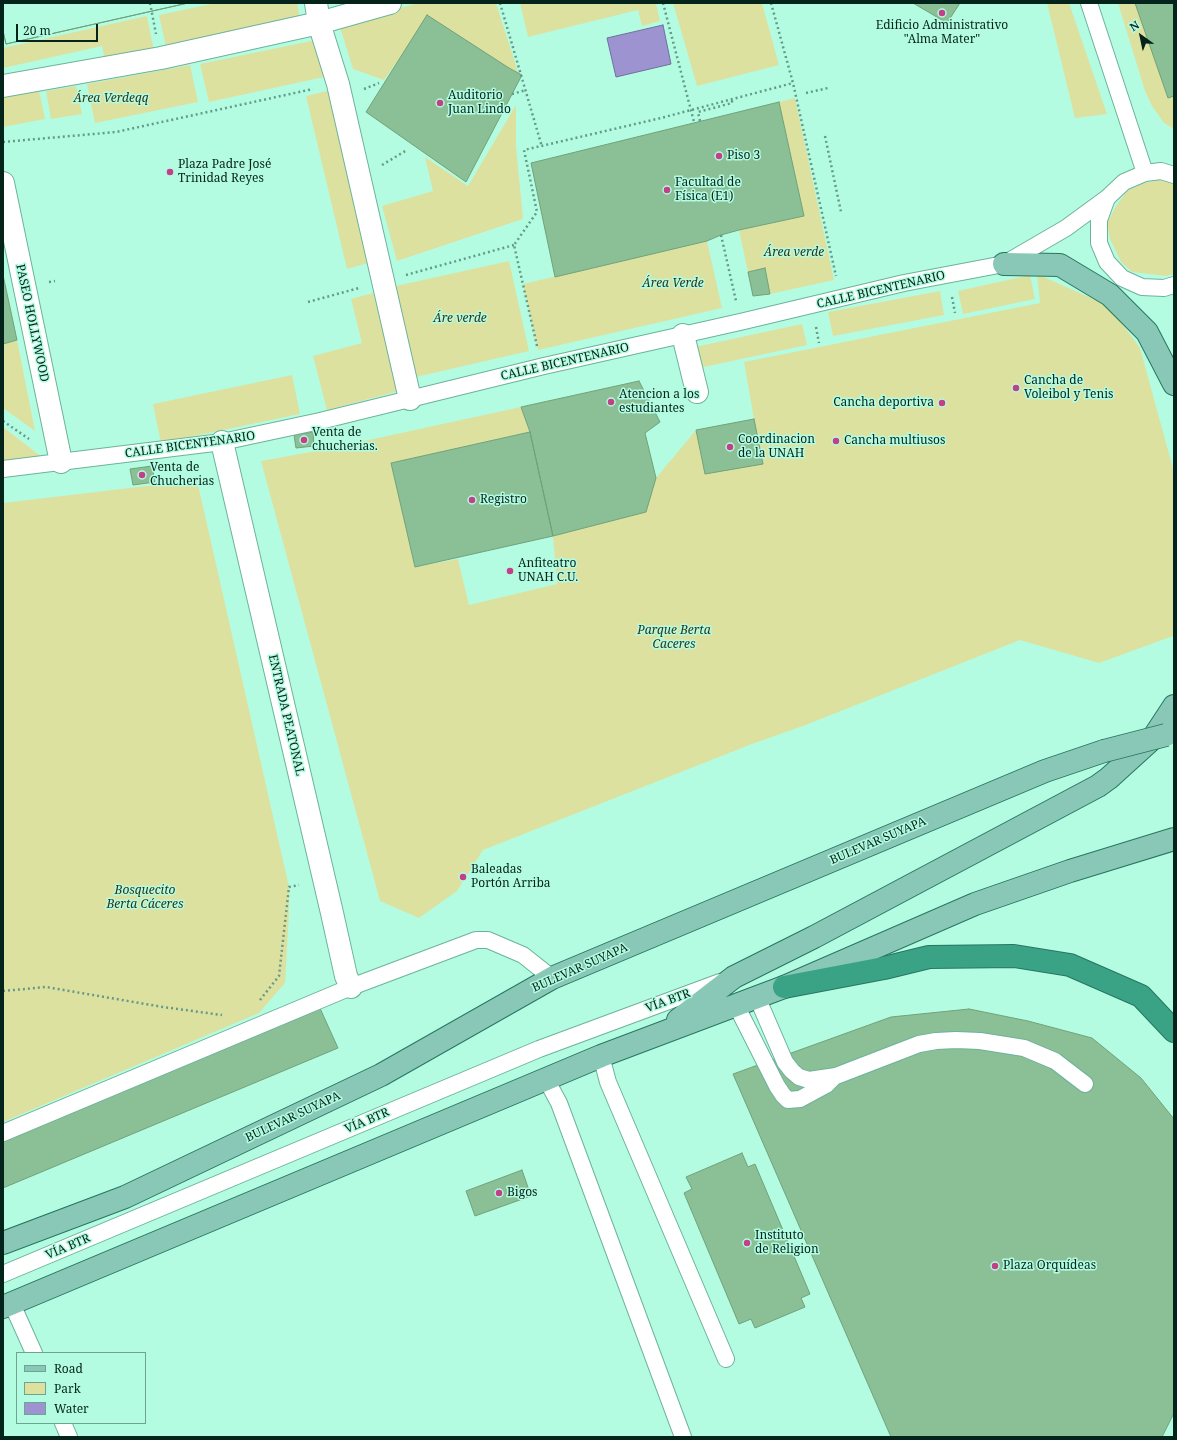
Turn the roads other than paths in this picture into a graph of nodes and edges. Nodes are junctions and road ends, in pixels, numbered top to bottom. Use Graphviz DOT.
graph roads {
  1 [pos="390,3"];
  2 [pos="1089,3"];
  3 [pos="317,13"];
  4 [pos="3,86"];
  5 [pos="1145,173"];
  6 [pos="1174,175"];
  7 [pos="3,183"];
  8 [pos="1107,198"];
  9 [pos="1004,264"];
  10 [pos="1174,285"];
  11 [pos="683,335"];
  12 [pos="1174,384"];
  13 [pos="697,392"];
  14 [pos="410,399"];
  15 [pos="222,442"];
  16 [pos="61,462"];
  17 [pos="3,469"];
  18 [pos="1174,706"];
  19 [pos="1170,735"];
  20 [pos="1174,839"];
  21 [pos="734,977"];
  22 [pos="552,978"];
  23 [pos="351,987"];
  24 [pos="784,987"];
  25 [pos="757,997"];
  26 [pos="736,1005"];
  27 [pos="1174,1031"];
  28 [pos="658,1034"];
  29 [pos="601,1056"];
  30 [pos="836,1076"];
  31 [pos="546,1078"];
  32 [pos="1085,1084"];
  33 [pos="3,1133"];
  34 [pos="3,1243"];
  35 [pos="3,1274"];
  36 [pos="7,1306"];
  37 [pos="33,1352"];
  38 [pos="726,1359"];
  39 [pos="63,1424"];
  40 [pos="69,1437"];
  41 [pos="683,1437"];
  1 -- 3 [label="street"];
  2 -- 5 [label="lane"];
  3 -- 4 [label="street"];
  3 -- 14 [label="street"];
  5 -- 6 [label="lane"];
  5 -- 8 [label="lane, CALLE BICENTENARIO"];
  7 -- 16 [label="street, PASEO HOLLYWOOD"];
  8 -- 9 [label="lane, CALLE BICENTENARIO"];
  8 -- 10 [label="lane"];
  9 -- 11 [label="lane, CALLE BICENTENARIO"];
  9 -- 12 [label="main road"];
  11 -- 13 [label="street"];
  11 -- 14 [label="lane, CALLE BICENTENARIO"];
  14 -- 15 [label="lane, CALLE BICENTENARIO"];
  15 -- 16 [label="lane, CALLE BICENTENARIO"];
  15 -- 23 [label="street, ENTRADA PEATONAL"];
  16 -- 17 [label="lane, CALLE BICENTENARIO"];
  18 -- 21 [label="main road"];
  19 -- 22 [label="main road, BULEVAR SUYAPA, bridge"];
  20 -- 24 [label="main road"];
  21 -- 28 [label="main road"];
  21 -- 35 [label="lane, VÍA BTR"];
  22 -- 23 [label="lane"];
  22 -- 34 [label="main road, BULEVAR SUYAPA"];
  23 -- 33 [label="lane"];
  24 -- 25 [label="main road"];
  24 -- 27 [label="highway"];
  25 -- 26 [label="main road"];
  25 -- 30 [label="lane"];
  26 -- 28 [label="main road"];
  26 -- 30 [label="lane"];
  28 -- 29 [label="main road"];
  29 -- 31 [label="main road"];
  29 -- 38 [label="lane"];
  30 -- 32 [label="lane"];
  31 -- 36 [label="main road"];
  31 -- 41 [label="lane"];
  36 -- 37 [label="lane"];
  39 -- 40 [label="lane"];
}
